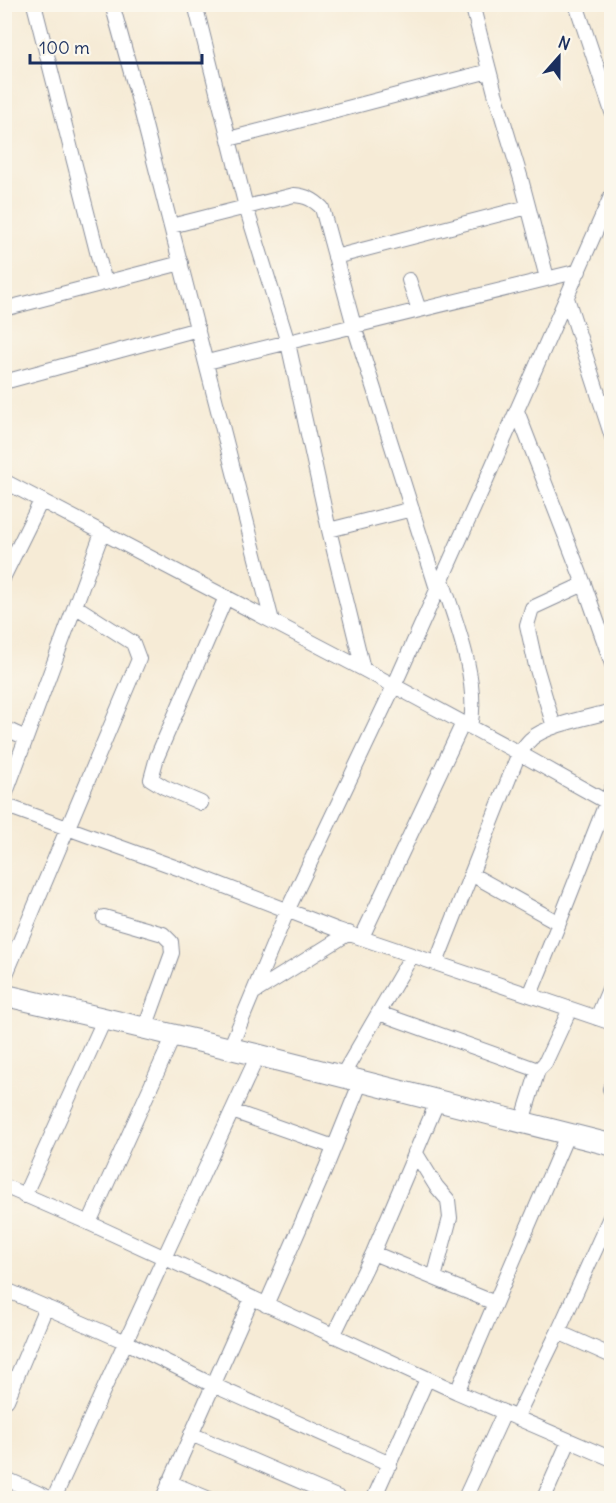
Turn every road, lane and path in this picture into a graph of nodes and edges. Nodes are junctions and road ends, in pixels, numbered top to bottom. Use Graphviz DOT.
graph roads {
  1 [pos="34,4"];
  2 [pos="112,4"];
  3 [pos="195,4"];
  4 [pos="472,4"];
  5 [pos="576,4"];
  6 [pos="489,71"];
  7 [pos="612,112"];
  8 [pos="229,139"];
  9 [pos="611,202"];
  10 [pos="246,207"];
  11 [pos="528,207"];
  12 [pos="171,226"];
  13 [pos="335,258"];
  14 [pos="181,263"];
  15 [pos="579,271"];
  16 [pos="547,278"];
  17 [pos="409,280"];
  18 [pos="105,283"];
  19 [pos="567,298"];
  20 [pos="4,309"];
  21 [pos="419,310"];
  22 [pos="354,326"];
  23 [pos="198,329"];
  24 [pos="288,343"];
  25 [pos="207,362"];
  26 [pos="4,382"];
  27 [pos="517,411"];
  28 [pos="612,437"];
  29 [pos="4,481"];
  30 [pos="41,501"];
  31 [pos="412,509"];
  32 [pos="329,530"];
  33 [pos="102,533"];
  34 [pos="5,574"];
  35 [pos="584,584"];
  36 [pos="440,585"];
  37 [pos="226,597"];
  38 [pos="75,606"];
  39 [pos="272,621"];
  40 [pos="612,664"];
  41 [pos="363,669"];
  42 [pos="394,686"];
  43 [pos="612,711"];
  44 [pos="467,725"];
  45 [pos="554,727"];
  46 [pos="4,728"];
  47 [pos="26,738"];
  48 [pos="519,753"];
  49 [pos="612,788"];
  50 [pos="4,798"];
  51 [pos="201,803"];
  52 [pos="609,804"];
  53 [pos="4,805"];
  54 [pos="67,827"];
  55 [pos="471,874"];
  56 [pos="288,909"];
  57 [pos="104,917"];
  58 [pos="559,924"];
  59 [pos="356,935"];
  60 [pos="412,955"];
  61 [pos="436,963"];
  62 [pos="4,979"];
  63 [pos="612,982"];
  64 [pos="253,993"];
  65 [pos="4,995"];
  66 [pos="530,995"];
  67 [pos="570,1009"];
  68 [pos="379,1013"];
  69 [pos="105,1018"];
  70 [pos="597,1018"];
  71 [pos="612,1023"];
  72 [pos="145,1028"];
  73 [pos="174,1035"];
  74 [pos="230,1048"];
  75 [pos="258,1055"];
  76 [pos="538,1071"];
  77 [pos="352,1078"];
  78 [pos="438,1100"];
  79 [pos="232,1111"];
  80 [pos="522,1122"];
  81 [pos="568,1133"];
  82 [pos="612,1144"];
  83 [pos="334,1147"];
  84 [pos="415,1152"];
  85 [pos="4,1186"];
  86 [pos="24,1196"];
  87 [pos="612,1213"];
  88 [pos="89,1223"];
  89 [pos="373,1253"];
  90 [pos="164,1258"];
  91 [pos="434,1278"];
  92 [pos="4,1289"];
  93 [pos="252,1298"];
  94 [pos="495,1303"];
  95 [pos="266,1305"];
  96 [pos="46,1307"];
  97 [pos="558,1332"];
  98 [pos="333,1336"];
  99 [pos="126,1342"];
  100 [pos="612,1356"];
  101 [pos="427,1379"];
  102 [pos="213,1385"];
  103 [pos="457,1392"];
  104 [pos="7,1400"];
  105 [pos="510,1416"];
  106 [pos="191,1434"];
  107 [pos="569,1441"];
  108 [pos="612,1459"];
  109 [pos="390,1464"];
  110 [pos="4,1478"];
  111 [pos="169,1482"];
  112 [pos="49,1498"];
  113 [pos="54,1498"];
  114 [pos="163,1498"];
  115 [pos="207,1498"];
  116 [pos="339,1498"];
  117 [pos="374,1498"];
  118 [pos="465,1498"];
  119 [pos="544,1498"];
  1 -- 18 [label="street"];
  2 -- 12 [label="street"];
  3 -- 8 [label="street"];
  4 -- 6 [label="street"];
  5 -- 7 [label="street"];
  6 -- 8 [label="street"];
  6 -- 11 [label="street"];
  8 -- 10 [label="street"];
  9 -- 15 [label="street"];
  10 -- 12 [label="street"];
  10 -- 13 [label="street"];
  10 -- 24 [label="street"];
  11 -- 13 [label="street"];
  11 -- 16 [label="street"];
  12 -- 14 [label="street"];
  13 -- 22 [label="street"];
  14 -- 18 [label="street"];
  14 -- 23 [label="street"];
  15 -- 16 [label="street"];
  15 -- 19 [label="street"];
  16 -- 21 [label="street"];
  17 -- 21 [label="street"];
  18 -- 20 [label="street"];
  19 -- 27 [label="street"];
  19 -- 28 [label="street"];
  21 -- 22 [label="street"];
  22 -- 24 [label="street"];
  22 -- 31 [label="street"];
  23 -- 25 [label="street"];
  23 -- 26 [label="street"];
  24 -- 25 [label="street"];
  24 -- 32 [label="street"];
  25 -- 39 [label="street"];
  27 -- 35 [label="street"];
  27 -- 36 [label="street"];
  29 -- 30 [label="street"];
  30 -- 33 [label="street"];
  30 -- 34 [label="street"];
  31 -- 32 [label="street"];
  31 -- 36 [label="street"];
  32 -- 41 [label="street"];
  33 -- 37 [label="street"];
  33 -- 38 [label="street"];
  35 -- 40 [label="street"];
  35 -- 45 [label="street"];
  36 -- 42 [label="street"];
  36 -- 44 [label="street"];
  37 -- 39 [label="street"];
  37 -- 51 [label="street"];
  38 -- 47 [label="street"];
  38 -- 54 [label="street"];
  39 -- 41 [label="street"];
  41 -- 42 [label="street"];
  42 -- 44 [label="street"];
  42 -- 56 [label="street"];
  43 -- 45 [label="street"];
  44 -- 48 [label="street"];
  44 -- 59 [label="street"];
  45 -- 48 [label="street"];
  46 -- 47 [label="street"];
  47 -- 50 [label="street"];
  48 -- 52 [label="street"];
  48 -- 55 [label="street"];
  49 -- 52 [label="street"];
  52 -- 58 [label="street"];
  53 -- 54 [label="street"];
  54 -- 56 [label="street"];
  54 -- 62 [label="street"];
  55 -- 58 [label="street"];
  55 -- 61 [label="street"];
  56 -- 59 [label="street"];
  56 -- 64 [label="street"];
  57 -- 72 [label="street"];
  58 -- 66 [label="street"];
  59 -- 60 [label="street"];
  59 -- 64 [label="street"];
  60 -- 61 [label="street"];
  60 -- 68 [label="street"];
  61 -- 66 [label="street"];
  63 -- 70 [label="street"];
  64 -- 74 [label="street"];
  65 -- 69 [label="main road"];
  66 -- 67 [label="street"];
  67 -- 70 [label="street"];
  67 -- 76 [label="street"];
  68 -- 76 [label="street"];
  68 -- 77 [label="street"];
  69 -- 72 [label="main road"];
  69 -- 86 [label="street"];
  70 -- 71 [label="street"];
  72 -- 73 [label="main road"];
  73 -- 74 [label="main road"];
  73 -- 88 [label="street"];
  74 -- 75 [label="main road"];
  75 -- 77 [label="main road"];
  75 -- 79 [label="street"];
  76 -- 80 [label="street"];
  77 -- 78 [label="main road"];
  77 -- 83 [label="street"];
  78 -- 80 [label="main road"];
  78 -- 84 [label="street"];
  79 -- 83 [label="street"];
  79 -- 90 [label="street"];
  80 -- 81 [label="main road"];
  81 -- 82 [label="main road"];
  81 -- 94 [label="street"];
  83 -- 95 [label="street"];
  84 -- 89 [label="street"];
  84 -- 91 [label="street"];
  85 -- 86 [label="street"];
  86 -- 88 [label="street"];
  87 -- 97 [label="street"];
  88 -- 90 [label="street"];
  89 -- 91 [label="street"];
  89 -- 98 [label="street"];
  90 -- 93 [label="street"];
  90 -- 99 [label="street"];
  91 -- 94 [label="street"];
  92 -- 96 [label="street"];
  93 -- 95 [label="street"];
  93 -- 102 [label="street"];
  94 -- 103 [label="street"];
  95 -- 98 [label="street"];
  96 -- 99 [label="street"];
  96 -- 104 [label="street"];
  97 -- 100 [label="street"];
  97 -- 105 [label="street"];
  98 -- 101 [label="street"];
  99 -- 102 [label="street"];
  99 -- 113 [label="street"];
  101 -- 103 [label="street"];
  101 -- 109 [label="street"];
  102 -- 106 [label="street"];
  102 -- 109 [label="street"];
  103 -- 105 [label="street"];
  105 -- 107 [label="street"];
  105 -- 118 [label="street"];
  106 -- 111 [label="street"];
  106 -- 116 [label="street"];
  107 -- 108 [label="street"];
  107 -- 119 [label="street"];
  109 -- 117 [label="street"];
  110 -- 112 [label="street"];
  111 -- 114 [label="street"];
  111 -- 115 [label="street"];
}
